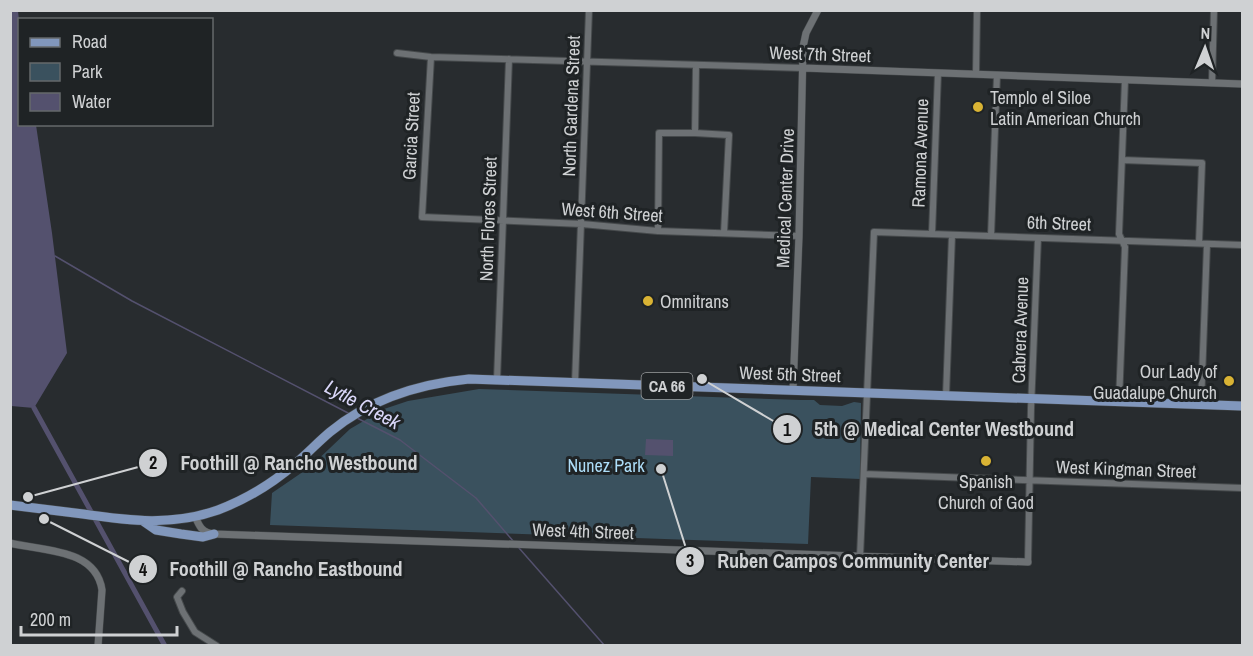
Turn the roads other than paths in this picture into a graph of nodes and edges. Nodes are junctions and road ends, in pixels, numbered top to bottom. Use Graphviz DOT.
graph roads {
  1 [pos="589,10"];
  2 [pos="818,10"];
  3 [pos="977,10"];
  4 [pos="1214,10"];
  5 [pos="397,53"];
  6 [pos="431,57"];
  7 [pos="508,59"];
  8 [pos="587,62"];
  9 [pos="696,65"];
  10 [pos="803,68"];
  11 [pos="938,73"];
  12 [pos="976,74"];
  13 [pos="997,75"];
  14 [pos="1125,80"];
  15 [pos="1212,83"];
  16 [pos="1242,84"];
  17 [pos="695,133"];
  18 [pos="1122,160"];
  19 [pos="422,217"];
  20 [pos="503,221"];
  21 [pos="582,224"];
  22 [pos="658,231"];
  23 [pos="724,233"];
  24 [pos="932,234"];
  25 [pos="952,235"];
  26 [pos="799,236"];
  27 [pos="991,236"];
  28 [pos="1038,238"];
  29 [pos="1122,241"];
  30 [pos="1203,243"];
  31 [pos="1242,245"];
  32 [pos="497,380"];
  33 [pos="575,383"];
  34 [pos="793,390"];
  35 [pos="867,393"];
  36 [pos="946,396"];
  37 [pos="1032,399"];
  38 [pos="1119,402"];
  39 [pos="1201,405"];
  40 [pos="1242,406"];
  41 [pos="864,474"];
  42 [pos="1030,480"];
  43 [pos="1242,488"];
  44 [pos="10,505"];
  45 [pos="195,516"];
  46 [pos="143,521"];
  47 [pos="214,534"];
  48 [pos="10,543"];
  49 [pos="860,557"];
  50 [pos="950,560"];
  51 [pos="1028,562"];
  52 [pos="182,591"];
  53 [pos="98,645"];
  54 [pos="217,645"];
  1 -- 8 [label="street, North Gardena Street"];
  2 -- 10 [label="street, Medical Center Drive"];
  3 -- 12 [label="street"];
  4 -- 15 [label="street"];
  5 -- 6 [label="street, West 7th Street"];
  6 -- 7 [label="street, West 7th Street"];
  6 -- 19 [label="street, Garcia Street"];
  7 -- 8 [label="street, West 7th Street"];
  7 -- 20 [label="street, North Flores Street"];
  8 -- 9 [label="street, West 7th Street"];
  8 -- 21 [label="street, North Gardena Street"];
  9 -- 10 [label="street, West 7th Street"];
  9 -- 17 [label="street"];
  10 -- 11 [label="street, West 7th Street"];
  10 -- 26 [label="street, Medical Center Drive"];
  11 -- 12 [label="street, West 7th Street"];
  11 -- 24 [label="street, Ramona Avenue"];
  12 -- 13 [label="street, West 7th Street"];
  13 -- 14 [label="street, West 7th Street"];
  13 -- 27 [label="street"];
  14 -- 15 [label="street, West 7th Street"];
  14 -- 18 [label="street"];
  15 -- 16 [label="street, West 7th Street"];
  17 -- 22 [label="street"];
  17 -- 23 [label="street"];
  18 -- 29 [label="street"];
  18 -- 30 [label="street"];
  19 -- 20 [label="street, West 6th Street"];
  20 -- 21 [label="street, West 6th Street"];
  20 -- 32 [label="street, North Flores Street"];
  21 -- 22 [label="street, West 6th Street"];
  21 -- 33 [label="street, North Gardena Street"];
  22 -- 23 [label="street, West 6th Street"];
  23 -- 26 [label="street, West 6th Street"];
  24 -- 25 [label="street, 6th Street"];
  24 -- 35 [label="street, 6th Street"];
  25 -- 27 [label="street, 6th Street"];
  25 -- 36 [label="street"];
  26 -- 34 [label="street, Medical Center Drive"];
  27 -- 28 [label="street, 6th Street"];
  28 -- 29 [label="street, 6th Street"];
  28 -- 37 [label="street, Cabrera Avenue"];
  29 -- 30 [label="street, 6th Street"];
  29 -- 38 [label="street"];
  30 -- 31 [label="street, 6th Street"];
  30 -- 39 [label="street"];
  32 -- 33 [label="main road, West 5th Street / CA 66"];
  32 -- 45 [label="main road, West 5th Street / CA 66"];
  33 -- 34 [label="main road, West 5th Street / CA 66"];
  34 -- 35 [label="main road, West 5th Street / CA 66"];
  35 -- 36 [label="main road, West 5th Street / CA 66"];
  35 -- 41 [label="street"];
  36 -- 37 [label="main road, West 5th Street / CA 66"];
  37 -- 38 [label="main road, West 5th Street / CA 66"];
  37 -- 42 [label="street, Cabrera Avenue"];
  38 -- 39 [label="main road, West 5th Street / CA 66"];
  39 -- 40 [label="main road, West 5th Street / CA 66"];
  41 -- 42 [label="street, West Kingman Street"];
  41 -- 49 [label="street"];
  42 -- 43 [label="street, West Kingman Street"];
  42 -- 51 [label="street, Cabrera Avenue"];
  44 -- 46 [label="main road, CA 66"];
  45 -- 46 [label="main road, CA 66"];
  45 -- 47 [label="street"];
  46 -- 47 [label="main road"];
  47 -- 49 [label="street, West 4th Street"];
  48 -- 53 [label="street"];
  49 -- 50 [label="street, West 4th Street"];
  50 -- 51 [label="street, Cabrera Avenue"];
  52 -- 54 [label="street"];
}
